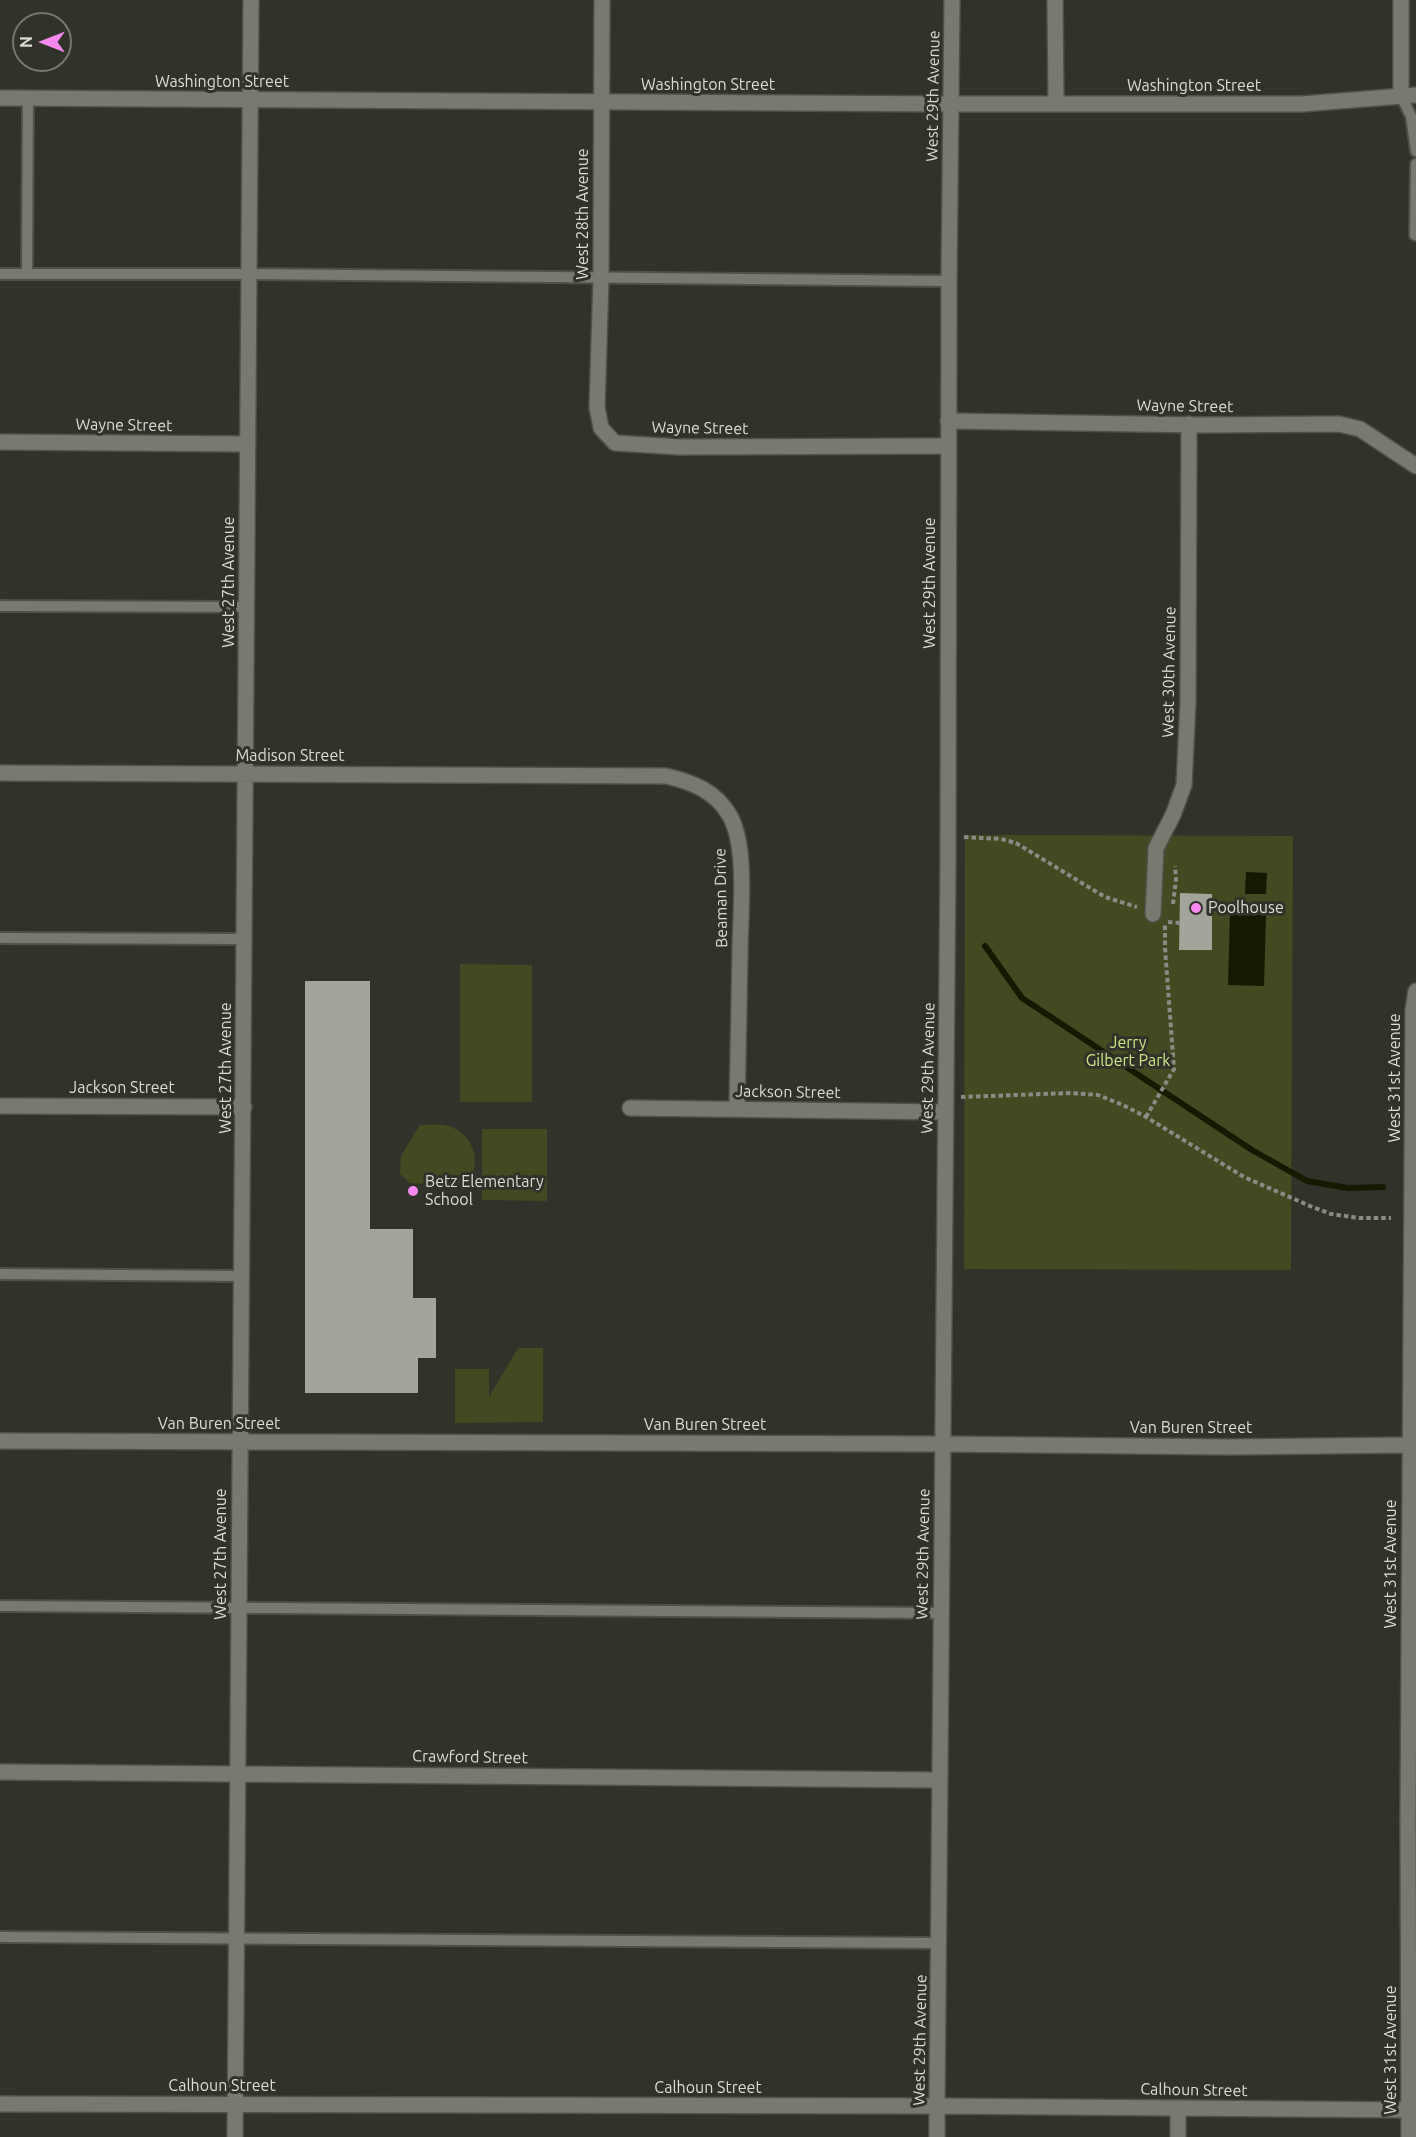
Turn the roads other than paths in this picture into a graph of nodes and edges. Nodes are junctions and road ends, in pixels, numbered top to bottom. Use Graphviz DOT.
graph roads {
  1 [pos="251,0"];
  2 [pos="602,0"];
  3 [pos="952,0"];
  4 [pos="1055,0"];
  5 [pos="1401,0"];
  6 [pos="1409,95"];
  7 [pos="0,98"];
  8 [pos="28,99"];
  9 [pos="250,100"];
  10 [pos="602,102"];
  11 [pos="1056,103"];
  12 [pos="951,104"];
  13 [pos="1416,151"];
  14 [pos="1416,164"];
  15 [pos="1414,235"];
  16 [pos="0,274"];
  17 [pos="27,274"];
  18 [pos="250,274"];
  19 [pos="601,279"];
  20 [pos="949,281"];
  21 [pos="948,421"];
  22 [pos="1189,424"];
  23 [pos="601,428"];
  24 [pos="0,442"];
  25 [pos="247,444"];
  26 [pos="948,446"];
  27 [pos="1413,464"];
  28 [pos="0,606"];
  29 [pos="246,607"];
  30 [pos="0,772"];
  31 [pos="246,773"];
  32 [pos="580,776"];
  33 [pos="1152,914"];
  34 [pos="0,938"];
  35 [pos="245,939"];
  36 [pos="1416,991"];
  37 [pos="945,1105"];
  38 [pos="0,1106"];
  39 [pos="244,1107"];
  40 [pos="630,1108"];
  41 [pos="737,1109"];
  42 [pos="0,1274"];
  43 [pos="241,1276"];
  44 [pos="1414,1338"];
  45 [pos="0,1441"];
  46 [pos="239,1443"];
  47 [pos="943,1444"];
  48 [pos="1410,1445"];
  49 [pos="0,1606"];
  50 [pos="239,1608"];
  51 [pos="940,1613"];
  52 [pos="0,1772"];
  53 [pos="237,1773"];
  54 [pos="939,1779"];
  55 [pos="0,1937"];
  56 [pos="236,1939"];
  57 [pos="939,1943"];
  58 [pos="0,2103"];
  59 [pos="235,2104"];
  60 [pos="937,2106"];
  61 [pos="1178,2108"];
  62 [pos="1413,2110"];
  63 [pos="235,2137"];
  64 [pos="937,2137"];
  65 [pos="1178,2137"];
  66 [pos="1409,2137"];
  1 -- 9 [label="street, West 27th Avenue"];
  2 -- 10 [label="street, West 28th Avenue"];
  3 -- 12 [label="street, West 29th Avenue"];
  4 -- 11 [label="street"];
  5 -- 6 [label="street"];
  6 -- 11 [label="street, Washington Street"];
  6 -- 13 [label="lane"];
  7 -- 8 [label="street, Washington Street"];
  8 -- 9 [label="street, Washington Street"];
  8 -- 17 [label="lane"];
  9 -- 10 [label="street, Washington Street"];
  9 -- 18 [label="street, West 27th Avenue"];
  10 -- 12 [label="street, Washington Street"];
  10 -- 19 [label="street, West 28th Avenue"];
  11 -- 12 [label="street, Washington Street"];
  12 -- 20 [label="street, West 29th Avenue"];
  14 -- 15 [label="lane"];
  16 -- 17 [label="lane"];
  17 -- 18 [label="lane"];
  18 -- 19 [label="lane"];
  18 -- 25 [label="street, West 27th Avenue"];
  19 -- 20 [label="lane"];
  19 -- 23 [label="street, West 28th Avenue"];
  20 -- 21 [label="street, West 29th Avenue"];
  21 -- 22 [label="street, Wayne Street"];
  21 -- 26 [label="street, West 29th Avenue"];
  22 -- 27 [label="street, Wayne Street"];
  22 -- 33 [label="street, West 30th Avenue"];
  23 -- 26 [label="street, Wayne Street"];
  24 -- 25 [label="street, Wayne Street"];
  25 -- 29 [label="street, West 27th Avenue"];
  26 -- 37 [label="street, West 29th Avenue"];
  28 -- 29 [label="lane"];
  29 -- 31 [label="street, West 27th Avenue"];
  30 -- 31 [label="street, Madison Street"];
  31 -- 32 [label="street, Madison Street"];
  31 -- 35 [label="street, West 27th Avenue"];
  32 -- 41 [label="street, Beaman Drive"];
  34 -- 35 [label="lane"];
  35 -- 39 [label="street, West 27th Avenue"];
  36 -- 44 [label="street, West 31st Avenue"];
  37 -- 41 [label="street, Jackson Street"];
  37 -- 47 [label="street, West 29th Avenue"];
  38 -- 39 [label="street, Jackson Street"];
  39 -- 43 [label="street, West 27th Avenue"];
  40 -- 41 [label="street, Jackson Street"];
  42 -- 43 [label="lane"];
  43 -- 46 [label="street, West 27th Avenue"];
  44 -- 48 [label="street, West 31st Avenue"];
  45 -- 46 [label="street, Van Buren Street"];
  46 -- 47 [label="street, Van Buren Street"];
  46 -- 50 [label="street, West 27th Avenue"];
  47 -- 48 [label="street, Van Buren Street"];
  47 -- 51 [label="street, West 29th Avenue"];
  48 -- 62 [label="street, West 31st Avenue"];
  49 -- 50 [label="lane"];
  50 -- 51 [label="lane"];
  50 -- 53 [label="street, West 27th Avenue"];
  51 -- 54 [label="street, West 29th Avenue"];
  52 -- 53 [label="street, Crawford Street"];
  53 -- 54 [label="street, Crawford Street"];
  53 -- 56 [label="street, West 27th Avenue"];
  54 -- 57 [label="street, West 29th Avenue"];
  55 -- 56 [label="lane"];
  56 -- 57 [label="lane"];
  56 -- 59 [label="street, West 27th Avenue"];
  57 -- 60 [label="street, West 29th Avenue"];
  58 -- 59 [label="street, Calhoun Street"];
  59 -- 60 [label="street, Calhoun Street"];
  59 -- 63 [label="street, West 27th Avenue"];
  60 -- 61 [label="street, Calhoun Street"];
  60 -- 64 [label="street, West 29th Avenue"];
  61 -- 62 [label="street, Calhoun Street"];
  61 -- 65 [label="street"];
  62 -- 66 [label="street, West 31st Avenue"];
}
